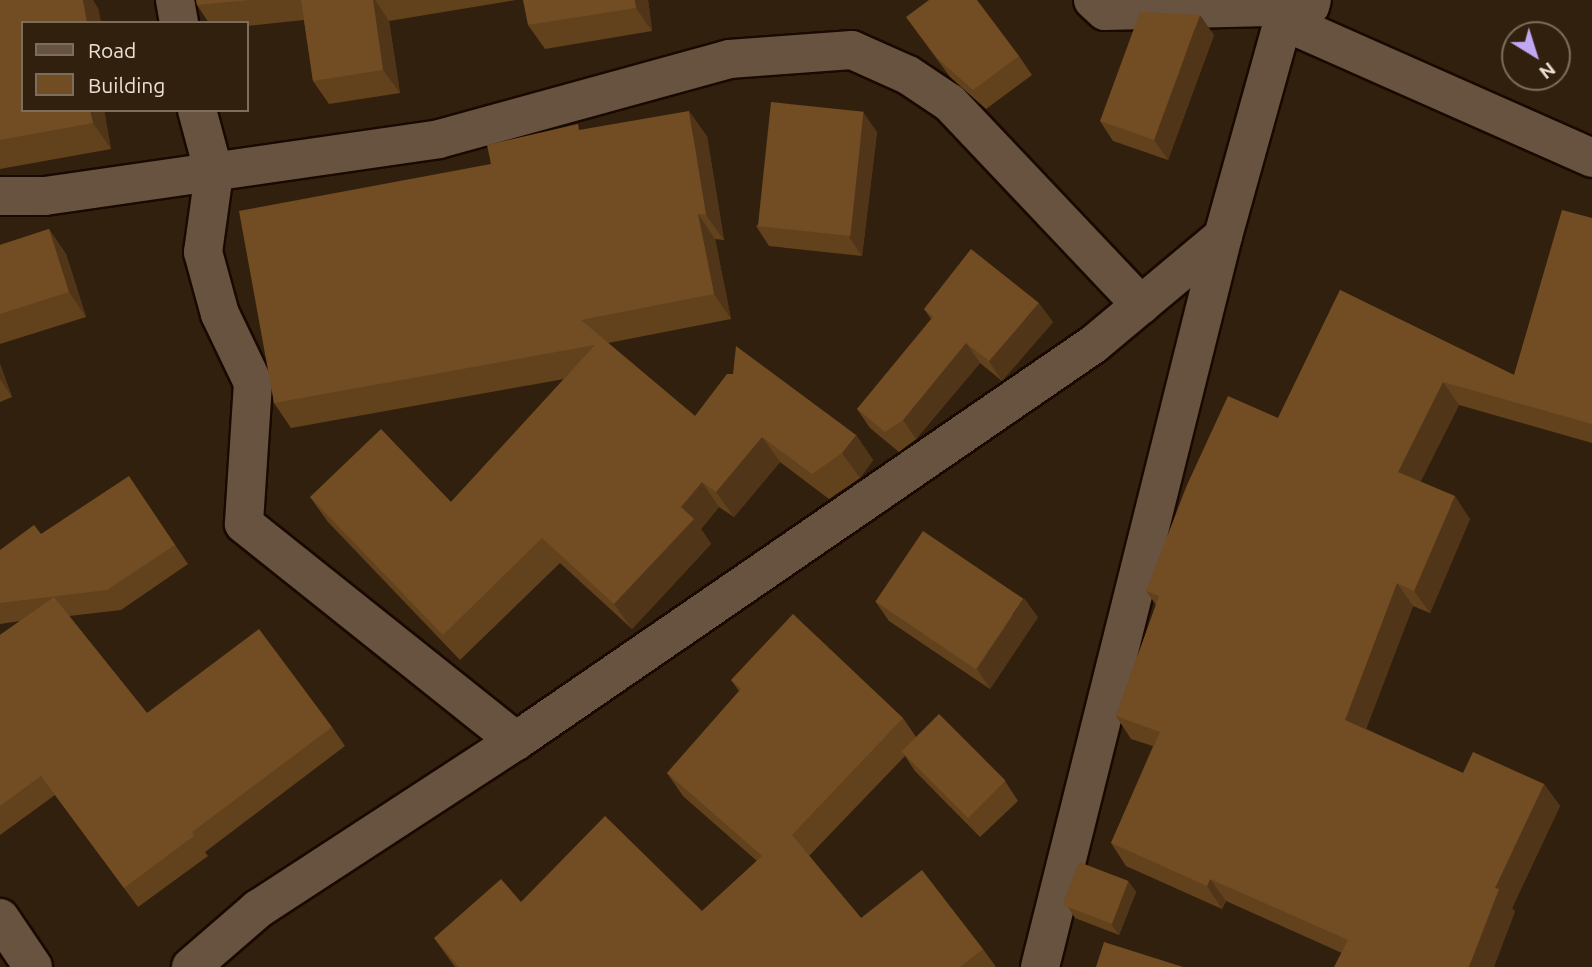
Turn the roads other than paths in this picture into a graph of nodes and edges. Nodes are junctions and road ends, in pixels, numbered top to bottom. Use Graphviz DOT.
graph roads {
  1 [pos="175,0"];
  2 [pos="1093,0"];
  3 [pos="1302,9"];
  4 [pos="179,21"];
  5 [pos="198,112"];
  6 [pos="1592,158"];
  7 [pos="214,173"];
  8 [pos="0,196"];
  9 [pos="1223,236"];
  10 [pos="1141,305"];
  11 [pos="516,740"];
  12 [pos="0,918"];
  13 [pos="33,967"];
  14 [pos="191,967"];
  15 [pos="1040,967"];
  1 -- 4 [label="street"];
  2 -- 3 [label="street"];
  3 -- 6 [label="street"];
  3 -- 9 [label="street"];
  5 -- 7 [label="street"];
  7 -- 8 [label="street"];
  7 -- 10 [label="street"];
  7 -- 11 [label="street"];
  9 -- 10 [label="street"];
  9 -- 15 [label="street"];
  10 -- 11 [label="street"];
  11 -- 14 [label="street"];
  12 -- 13 [label="street"];
}
